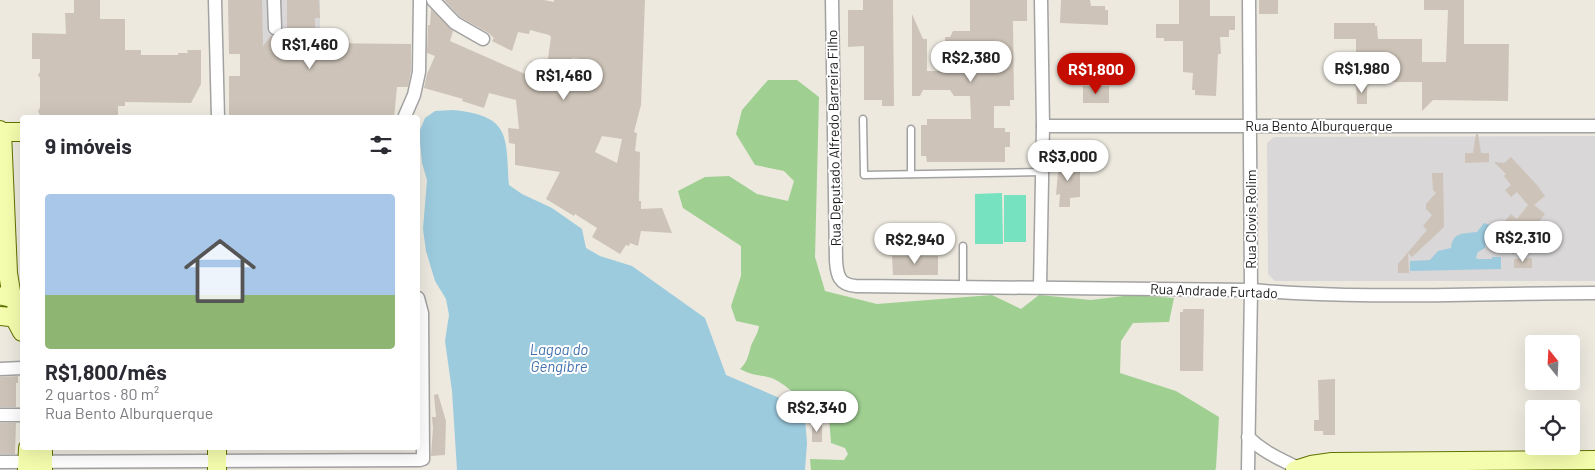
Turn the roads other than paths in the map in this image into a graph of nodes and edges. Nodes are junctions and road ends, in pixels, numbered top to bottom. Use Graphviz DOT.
graph roads {
  1 [pos="215,0"];
  2 [pos="274,0"];
  3 [pos="420,0"];
  4 [pos="433,0"];
  5 [pos="832,0"];
  6 [pos="1040,0"];
  7 [pos="1249,0"];
  8 [pos="275,28"];
  9 [pos="484,40"];
  10 [pos="218,115"];
  11 [pos="405,115"];
  12 [pos="863,119"];
  13 [pos="1043,126"];
  14 [pos="1251,126"];
  15 [pos="1595,126"];
  16 [pos="911,129"];
  17 [pos="1,131"];
  18 [pos="20,132"];
  19 [pos="1042,172"];
  20 [pos="911,174"];
  21 [pos="963,246"];
  22 [pos="837,275"];
  23 [pos="963,287"];
  24 [pos="1040,287"];
  25 [pos="1251,290"];
  26 [pos="1595,293"];
  27 [pos="420,306"];
  28 [pos="12,307"];
  29 [pos="20,327"];
  30 [pos="0,368"];
  31 [pos="20,368"];
  32 [pos="0,415"];
  33 [pos="20,415"];
  34 [pos="1248,437"];
  35 [pos="217,459"];
  36 [pos="35,460"];
  37 [pos="1595,460"];
  38 [pos="0,462"];
  39 [pos="386,465"];
  40 [pos="1296,469"];
  41 [pos="1248,470"];
  1 -- 10 [label="street"];
  2 -- 8 [label="street"];
  3 -- 11 [label="street"];
  4 -- 9 [label="street"];
  5 -- 22 [label="street, Rua Deputado Alfredo Barreira Filho"];
  6 -- 13 [label="street"];
  7 -- 14 [label="street, Rua Clovis Rolim"];
  12 -- 20 [label="lane"];
  13 -- 14 [label="street, Rua Bento Alburquerque"];
  13 -- 19 [label="street"];
  14 -- 15 [label="street, Rua Bento Alburquerque"];
  14 -- 25 [label="street, Rua Clovis Rolim"];
  16 -- 20 [label="lane"];
  17 -- 18 [label="street"];
  17 -- 28 [label="street"];
  19 -- 20 [label="lane"];
  19 -- 24 [label="street"];
  21 -- 23 [label="lane"];
  22 -- 23 [label="street, Rua Andrade Furtado"];
  23 -- 24 [label="street, Rua Andrade Furtado"];
  24 -- 25 [label="street, Rua Andrade Furtado"];
  25 -- 26 [label="street, Rua Andrade Furtado"];
  25 -- 34 [label="street, Rua Clovis Rolim"];
  27 -- 39 [label="street"];
  28 -- 29 [label="street"];
  30 -- 31 [label="street"];
  32 -- 33 [label="street"];
  34 -- 40 [label="street"];
  34 -- 41 [label="street, Rua Clovis Rolim"];
  35 -- 36 [label="street"];
  35 -- 39 [label="street"];
  36 -- 38 [label="street"];
  37 -- 40 [label="street"];
}
